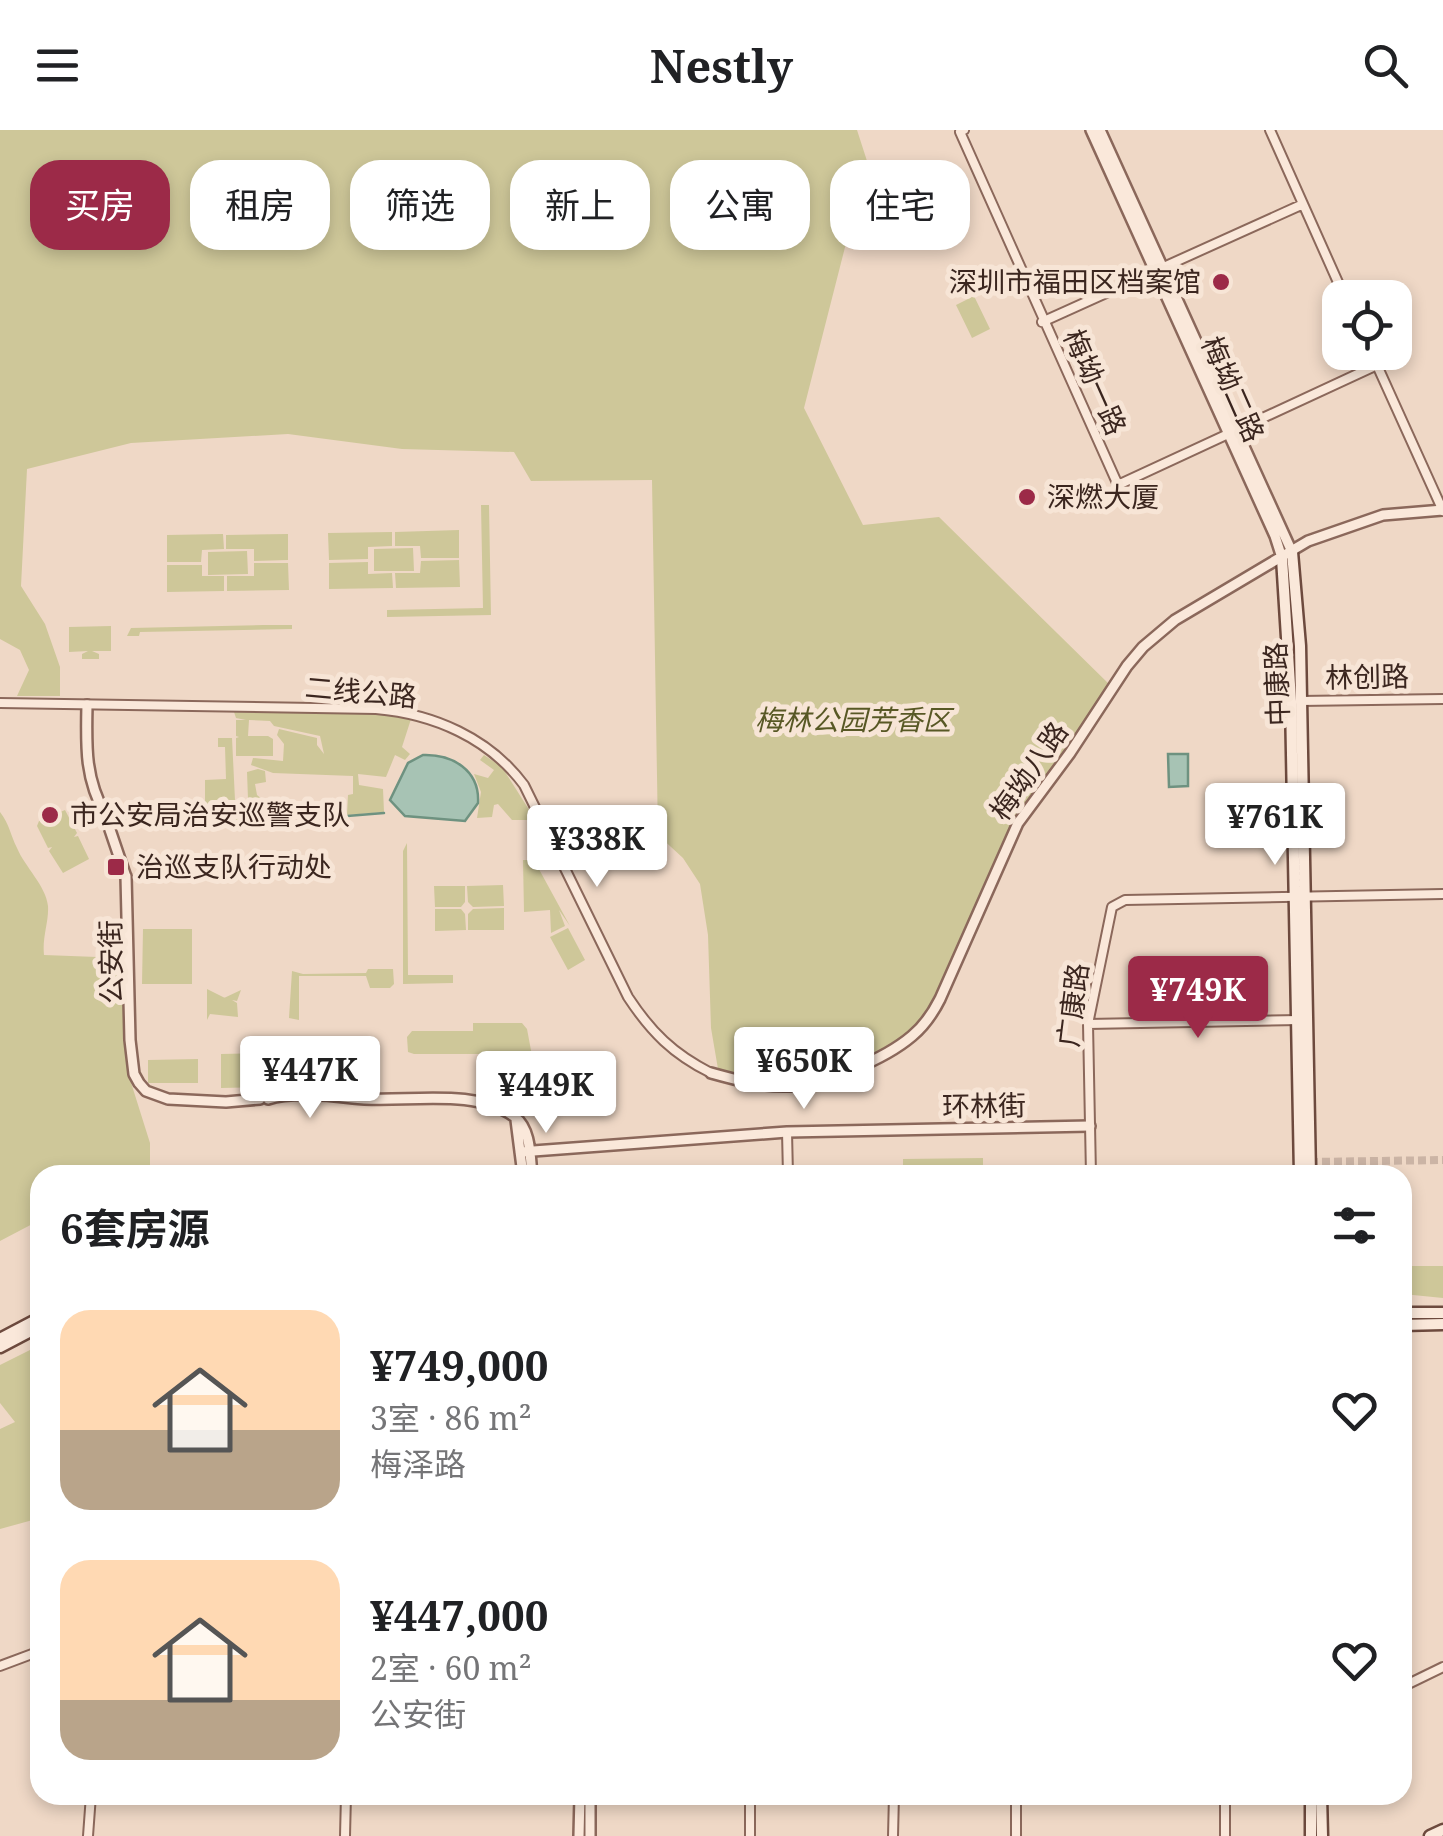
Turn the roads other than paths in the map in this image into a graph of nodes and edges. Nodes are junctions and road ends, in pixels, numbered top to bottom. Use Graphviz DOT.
graph roads {
  1 [pos="1091,130"];
  2 [pos="1100,130"];
  3 [pos="1270,130"];
  4 [pos="962,131"];
  5 [pos="1301,204"];
  6 [pos="1159,268"];
  7 [pos="1337,280"];
  8 [pos="1042,322"];
  9 [pos="1368,370"];
  10 [pos="1379,370"];
  11 [pos="1233,431"];
  12 [pos="1443,510"];
  13 [pos="1287,555"];
  14 [pos="1443,699"];
  15 [pos="1296,701"];
  16 [pos="0,703"];
  17 [pos="87,705"];
  18 [pos="1443,894"];
  19 [pos="1300,899"];
  20 [pos="1302,1020"];
  21 [pos="1088,1024"];
  22 [pos="711,1072"];
  23 [pos="1090,1126"];
  24 [pos="787,1132"];
  25 [pos="524,1152"];
  26 [pos="523,1165"];
  27 [pos="529,1165"];
  28 [pos="788,1165"];
  29 [pos="1091,1165"];
  30 [pos="1300,1165"];
  31 [pos="1309,1165"];
  32 [pos="1412,1312"];
  33 [pos="1443,1312"];
  34 [pos="1412,1324"];
  35 [pos="1443,1324"];
  36 [pos="30,1326"];
  37 [pos="30,1328"];
  38 [pos="0,1339"];
  39 [pos="0,1347"];
  40 [pos="30,1655"];
  41 [pos="0,1666"];
  42 [pos="1443,1667"];
  43 [pos="1412,1682"];
  44 [pos="90,1805"];
  45 [pos="346,1805"];
  46 [pos="580,1805"];
  47 [pos="590,1805"];
  48 [pos="750,1805"];
  49 [pos="894,1805"];
  50 [pos="1012,1805"];
  51 [pos="1226,1805"];
  52 [pos="1310,1805"];
  53 [pos="1321,1805"];
  54 [pos="1443,1830"];
  55 [pos="88,1836"];
  56 [pos="345,1836"];
  57 [pos="580,1836"];
  58 [pos="590,1836"];
  59 [pos="750,1836"];
  60 [pos="893,1836"];
  61 [pos="1016,1836"];
  62 [pos="1226,1836"];
  63 [pos="1311,1836"];
  64 [pos="1322,1836"];
  65 [pos="1430,1836"];
  1 -- 6 [label="street, 梅坳二路"];
  2 -- 6 [label="street, 梅坳二路"];
  3 -- 5 [label="street"];
  4 -- 8 [label="street, 梅坳一路"];
  5 -- 6 [label="street"];
  5 -- 7 [label="street"];
  6 -- 8 [label="street"];
  6 -- 11 [label="street, 梅坳二路"];
  8 -- 11 [label="street, 梅坳一路"];
  9 -- 11 [label="street"];
  10 -- 12 [label="street"];
  11 -- 13 [label="street, 梅坳二路"];
  12 -- 13 [label="street, 梅坳八路"];
  13 -- 15 [label="main road, 中康路"];
  13 -- 22 [label="street, 梅坳八路"];
  14 -- 15 [label="street, 林创路"];
  15 -- 19 [label="main road, 中康路"];
  16 -- 17 [label="street, 二线公路"];
  17 -- 22 [label="street, 二线公路"];
  17 -- 25 [label="street, 公安街"];
  18 -- 19 [label="street"];
  19 -- 20 [label="main road, 中康路"];
  19 -- 21 [label="street, 广康路"];
  20 -- 21 [label="street"];
  20 -- 30 [label="main road, 中康路"];
  20 -- 31 [label="main road, 中康路"];
  21 -- 23 [label="street, 广康路"];
  23 -- 24 [label="street, 环林街"];
  23 -- 29 [label="street, 广康路"];
  24 -- 25 [label="street, 环林街"];
  24 -- 28 [label="street"];
  25 -- 26 [label="street"];
  25 -- 27 [label="street"];
  32 -- 33 [label="main road"];
  34 -- 35 [label="main road"];
  36 -- 38 [label="main road"];
  37 -- 39 [label="main road"];
  40 -- 41 [label="street"];
  42 -- 43 [label="street"];
  44 -- 55 [label="street"];
  45 -- 56 [label="street"];
  46 -- 57 [label="street"];
  47 -- 58 [label="street"];
  48 -- 59 [label="street"];
  49 -- 60 [label="street"];
  50 -- 61 [label="street"];
  51 -- 62 [label="street"];
  52 -- 63 [label="main road"];
  53 -- 64 [label="main road"];
  54 -- 65 [label="main road"];
}
